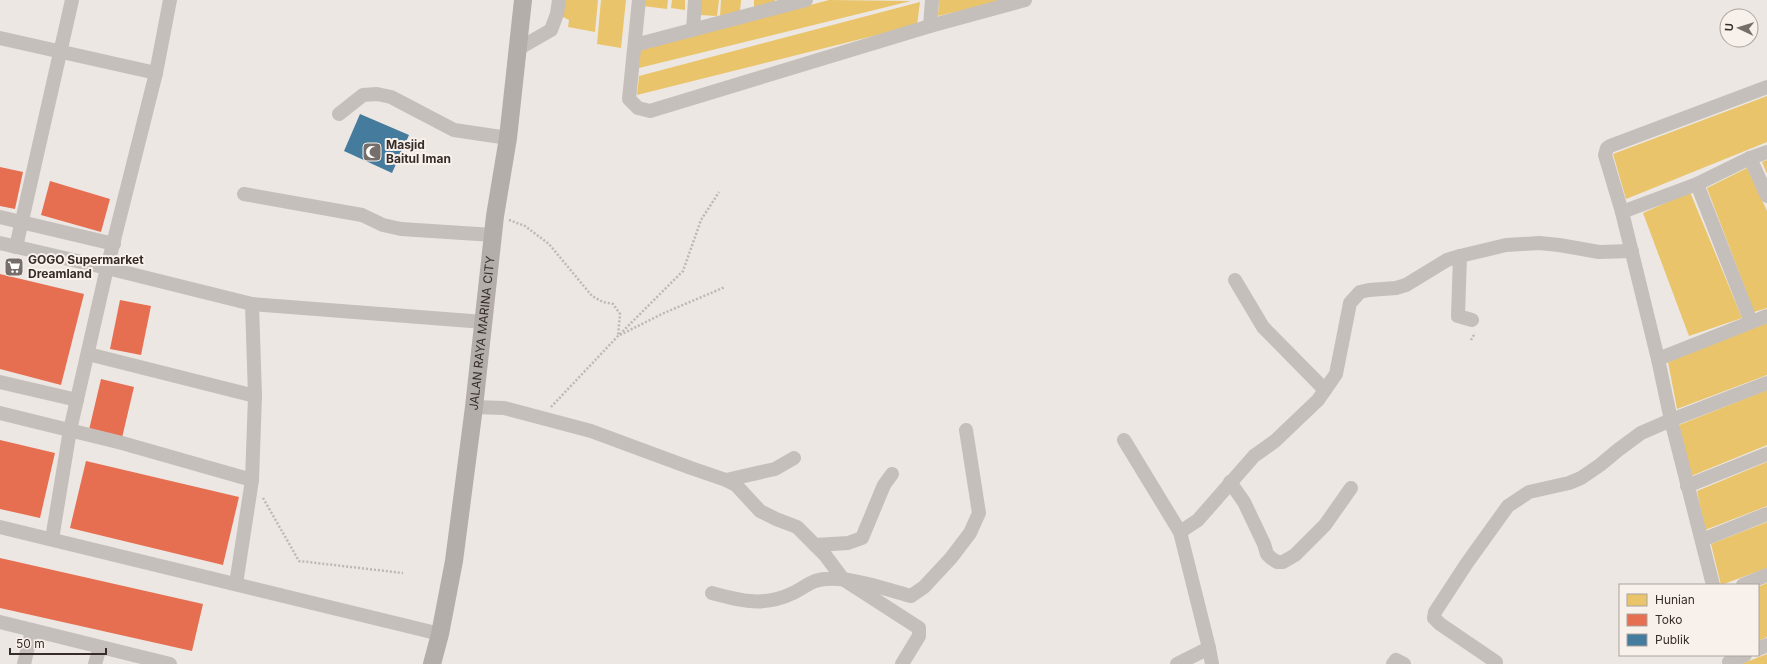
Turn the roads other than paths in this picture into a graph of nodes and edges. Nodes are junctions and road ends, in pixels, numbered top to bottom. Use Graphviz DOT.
graph roads {
  1 [pos="72,0"];
  2 [pos="170,0"];
  3 [pos="523,0"];
  4 [pos="559,0"];
  5 [pos="639,0"];
  6 [pos="696,0"];
  7 [pos="806,0"];
  8 [pos="932,0"];
  9 [pos="1024,0"];
  10 [pos="754,7"];
  11 [pos="930,26"];
  12 [pos="693,30"];
  13 [pos="0,38"];
  14 [pos="635,45"];
  15 [pos="518,49"];
  16 [pos="62,52"];
  17 [pos="156,73"];
  18 [pos="1767,87"];
  19 [pos="339,114"];
  20 [pos="508,138"];
  21 [pos="1767,152"];
  22 [pos="1750,158"];
  23 [pos="1697,184"];
  24 [pos="244,194"];
  25 [pos="1767,196"];
  26 [pos="1622,212"];
  27 [pos="0,217"];
  28 [pos="22,223"];
  29 [pos="494,235"];
  30 [pos="0,243"];
  31 [pos="114,244"];
  32 [pos="16,246"];
  33 [pos="1632,251"];
  34 [pos="1460,256"];
  35 [pos="107,268"];
  36 [pos="1236,280"];
  37 [pos="252,304"];
  38 [pos="1767,316"];
  39 [pos="1472,320"];
  40 [pos="484,322"];
  41 [pos="1751,322"];
  42 [pos="88,354"];
  43 [pos="1658,359"];
  44 [pos="0,382"];
  45 [pos="1767,383"];
  46 [pos="1325,390"];
  47 [pos="255,396"];
  48 [pos="77,400"];
  49 [pos="474,407"];
  50 [pos="0,413"];
  51 [pos="1671,420"];
  52 [pos="70,430"];
  53 [pos="966,430"];
  54 [pos="1124,440"];
  55 [pos="1767,454"];
  56 [pos="794,458"];
  57 [pos="892,474"];
  58 [pos="252,480"];
  59 [pos="726,480"];
  60 [pos="1230,482"];
  61 [pos="1687,486"];
  62 [pos="1351,488"];
  63 [pos="1767,514"];
  64 [pos="0,527"];
  65 [pos="1180,532"];
  66 [pos="52,539"];
  67 [pos="1702,540"];
  68 [pos="815,546"];
  69 [pos="1767,576"];
  70 [pos="843,579"];
  71 [pos="236,584"];
  72 [pos="1713,584"];
  73 [pos="1746,584"];
  74 [pos="712,593"];
  75 [pos="0,622"];
  76 [pos="32,630"];
  77 [pos="440,634"];
  78 [pos="100,646"];
  79 [pos="1209,648"];
  80 [pos="1742,656"];
  81 [pos="1729,660"];
  82 [pos="1496,662"];
  83 [pos="24,664"];
  84 [pos="95,664"];
  85 [pos="168,664"];
  86 [pos="432,664"];
  87 [pos="902,664"];
  88 [pos="1177,664"];
  89 [pos="1212,664"];
  90 [pos="1393,664"];
  91 [pos="1404,664"];
  1 -- 16 [label="street"];
  2 -- 17 [label="street"];
  3 -- 15 [label="main road, JALAN RAYA MARINA CITY"];
  4 -- 15 [label="street"];
  5 -- 14 [label="street"];
  6 -- 12 [label="street"];
  7 -- 10 [label="street"];
  8 -- 11 [label="street"];
  9 -- 11 [label="street"];
  10 -- 12 [label="street"];
  11 -- 14 [label="street"];
  12 -- 14 [label="street"];
  13 -- 16 [label="street"];
  15 -- 20 [label="main road, JALAN RAYA MARINA CITY"];
  16 -- 17 [label="street"];
  16 -- 28 [label="street"];
  17 -- 31 [label="street"];
  18 -- 26 [label="street"];
  19 -- 20 [label="street"];
  20 -- 29 [label="main road, JALAN RAYA MARINA CITY"];
  21 -- 22 [label="street"];
  22 -- 23 [label="street"];
  22 -- 25 [label="street"];
  23 -- 26 [label="street"];
  23 -- 41 [label="street"];
  24 -- 29 [label="street"];
  26 -- 33 [label="street"];
  27 -- 28 [label="street"];
  28 -- 31 [label="street"];
  28 -- 32 [label="street"];
  29 -- 40 [label="main road, JALAN RAYA MARINA CITY"];
  30 -- 32 [label="street"];
  31 -- 35 [label="street"];
  32 -- 35 [label="street"];
  33 -- 34 [label="street"];
  33 -- 43 [label="street"];
  34 -- 39 [label="street"];
  34 -- 46 [label="street"];
  35 -- 37 [label="street"];
  35 -- 42 [label="street"];
  36 -- 46 [label="street"];
  37 -- 40 [label="street"];
  37 -- 47 [label="street"];
  38 -- 41 [label="street"];
  40 -- 49 [label="main road, JALAN RAYA MARINA CITY"];
  41 -- 43 [label="street"];
  42 -- 47 [label="street"];
  42 -- 48 [label="street"];
  43 -- 51 [label="street"];
  44 -- 48 [label="street"];
  45 -- 51 [label="street"];
  46 -- 60 [label="street"];
  47 -- 58 [label="street"];
  48 -- 52 [label="street"];
  49 -- 59 [label="street"];
  49 -- 77 [label="main road, JALAN RAYA MARINA CITY"];
  50 -- 52 [label="street"];
  51 -- 61 [label="street"];
  51 -- 82 [label="street"];
  52 -- 58 [label="street"];
  52 -- 66 [label="street"];
  53 -- 70 [label="street"];
  54 -- 65 [label="street"];
  55 -- 61 [label="street"];
  56 -- 59 [label="street"];
  57 -- 68 [label="street"];
  58 -- 71 [label="street"];
  59 -- 68 [label="street"];
  60 -- 62 [label="street"];
  60 -- 65 [label="street"];
  61 -- 67 [label="street"];
  63 -- 67 [label="street"];
  64 -- 66 [label="street"];
  65 -- 79 [label="street"];
  66 -- 71 [label="street"];
  67 -- 72 [label="street"];
  68 -- 70 [label="street"];
  69 -- 73 [label="street"];
  70 -- 74 [label="street"];
  70 -- 87 [label="street"];
  71 -- 77 [label="street"];
  75 -- 76 [label="street"];
  76 -- 78 [label="street"];
  76 -- 83 [label="street"];
  77 -- 86 [label="main road, JALAN RAYA MARINA CITY"];
  78 -- 84 [label="street"];
  78 -- 85 [label="street"];
  79 -- 88 [label="street"];
  79 -- 89 [label="street"];
  80 -- 81 [label="street"];
  90 -- 91 [label="street"];
}
